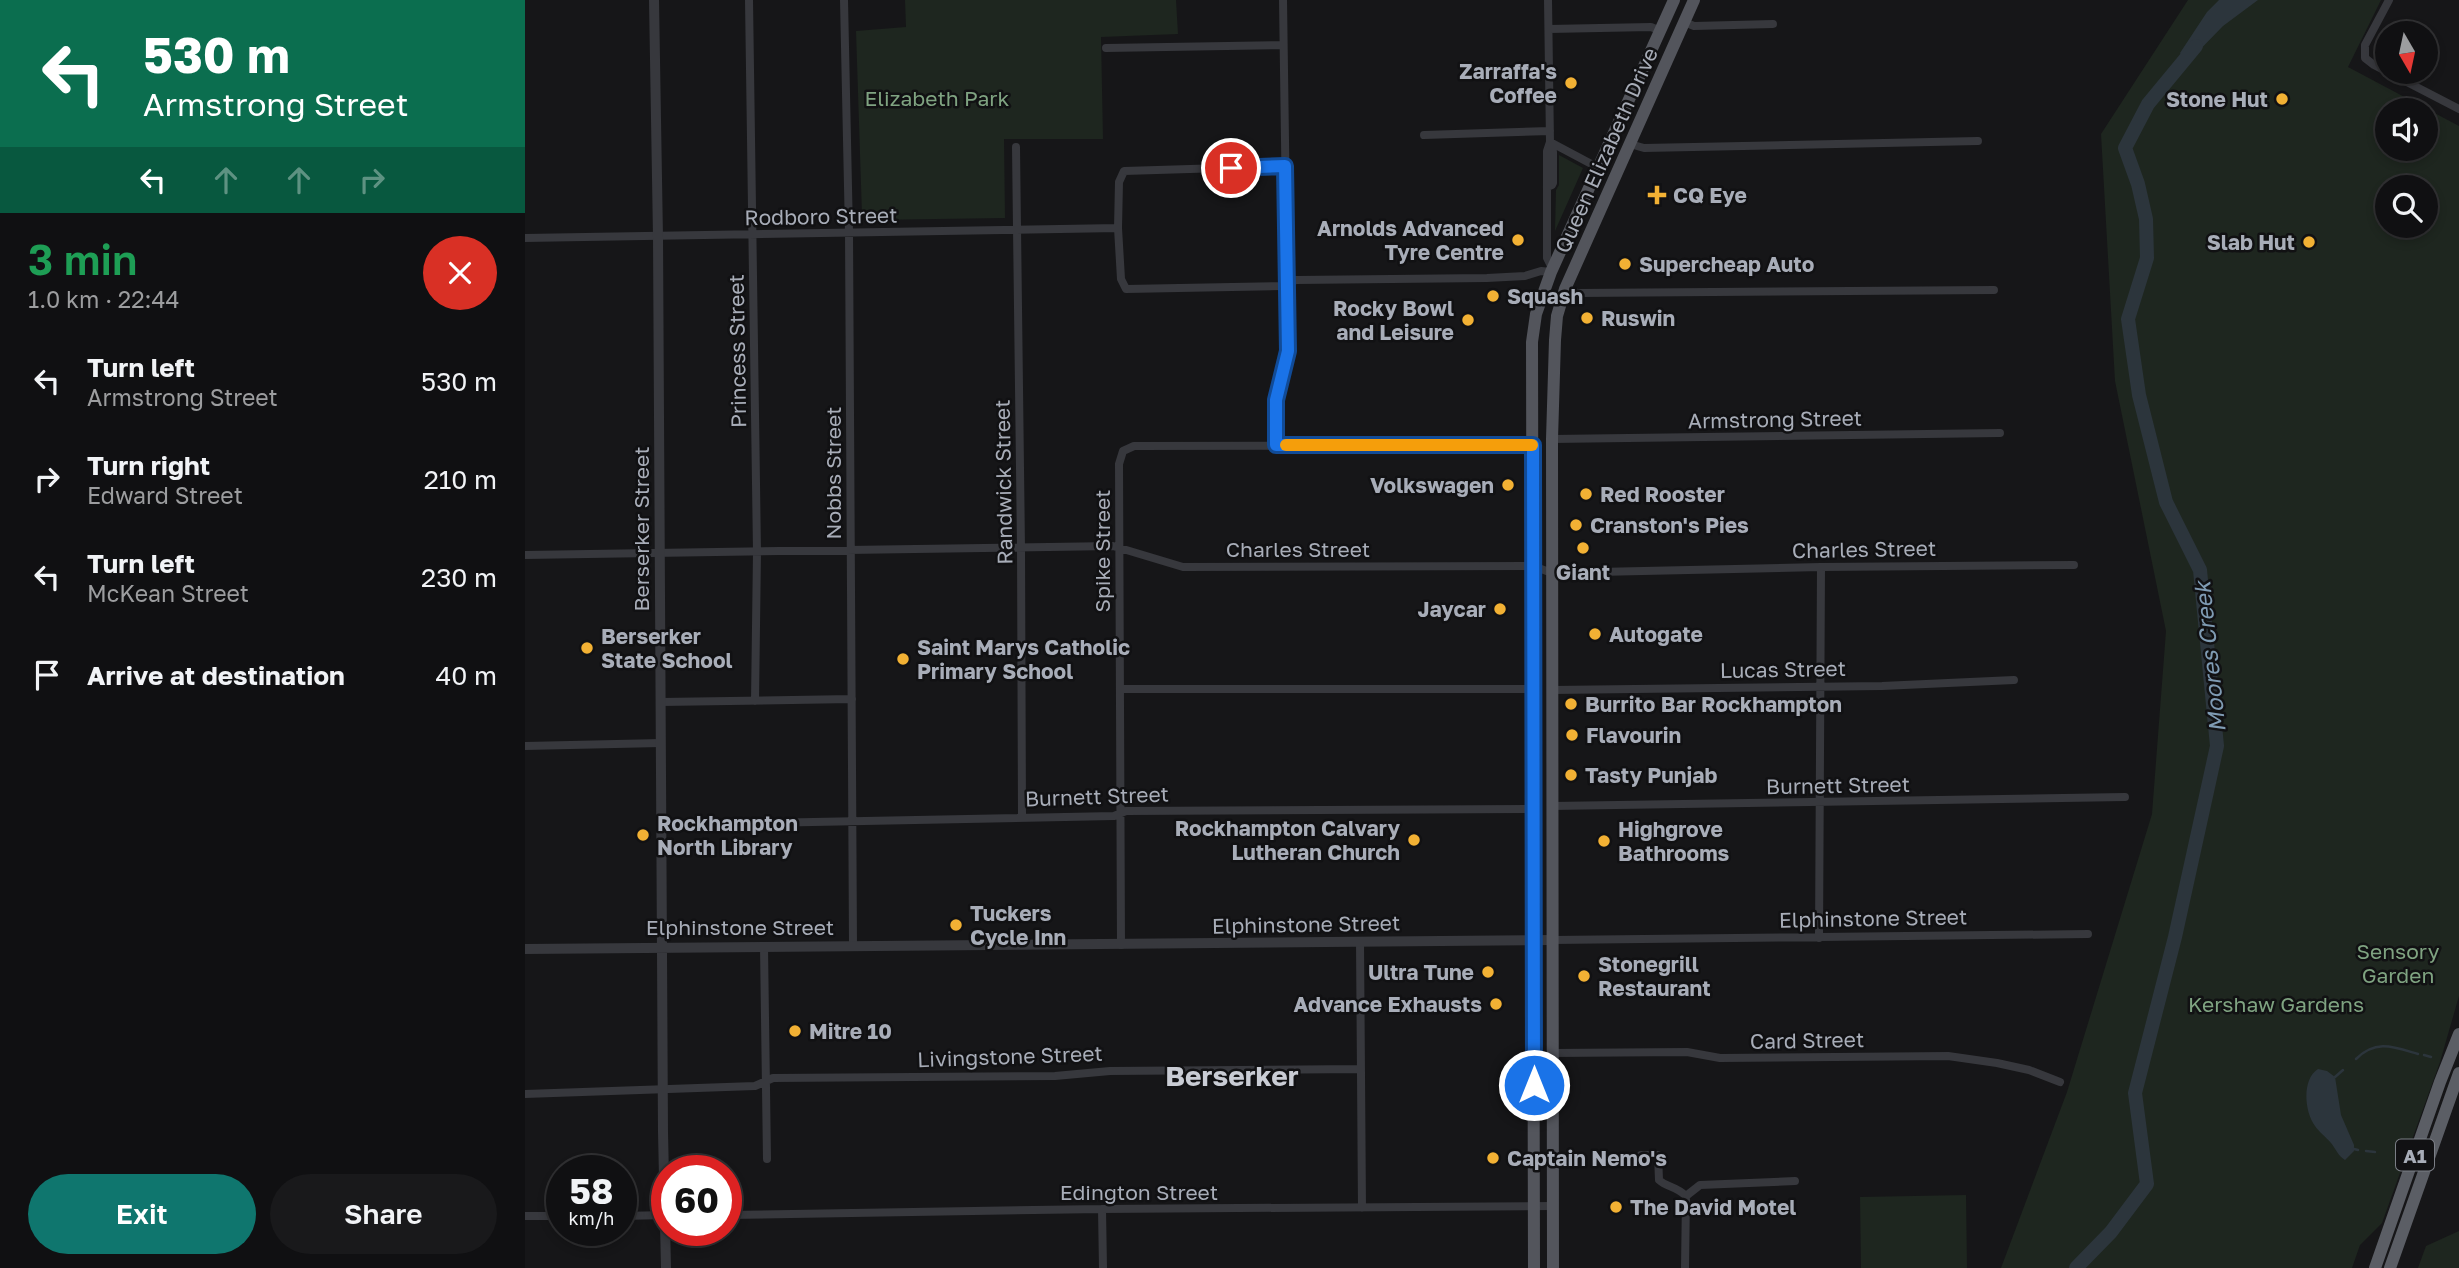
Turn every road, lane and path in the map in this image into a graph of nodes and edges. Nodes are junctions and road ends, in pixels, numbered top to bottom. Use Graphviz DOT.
graph roads {
  1 [pos="654,0"];
  2 [pos="749,0"];
  3 [pos="844,0"];
  4 [pos="1283,0"];
  5 [pos="1548,0"];
  6 [pos="1674,0"];
  7 [pos="1694,0"];
  8 [pos="2389,0"];
  9 [pos="1684,22"];
  10 [pos="1773,24"];
  11 [pos="1549,29"];
  12 [pos="1661,31"];
  13 [pos="1283,45"];
  14 [pos="1106,48"];
  15 [pos="2459,109"];
  16 [pos="1550,131"];
  17 [pos="1424,135"];
  18 [pos="1978,141"];
  19 [pos="1550,142"];
  20 [pos="1630,144"];
  21 [pos="1016,147"];
  22 [pos="1285,166"];
  23 [pos="1597,167"];
  24 [pos="1118,228"];
  25 [pos="1018,230"];
  26 [pos="849,233"];
  27 [pos="754,235"];
  28 [pos="658,237"];
  29 [pos="525,238"];
  30 [pos="1552,270"];
  31 [pos="1287,283"];
  32 [pos="1565,289"];
  33 [pos="1994,290"];
  34 [pos="2000,433"];
  35 [pos="1552,439"];
  36 [pos="1276,445"];
  37 [pos="1533,445"];
  38 [pos="1021,548"];
  39 [pos="1120,549"];
  40 [pos="851,550"];
  41 [pos="757,552"];
  42 [pos="661,553"];
  43 [pos="525,555"];
  44 [pos="2074,565"];
  45 [pos="1533,566"];
  46 [pos="1821,567"];
  47 [pos="1552,573"];
  48 [pos="2014,680"];
  49 [pos="1821,686"];
  50 [pos="1120,689"];
  51 [pos="1534,689"];
  52 [pos="1552,690"];
  53 [pos="852,699"];
  54 [pos="755,701"];
  55 [pos="661,702"];
  56 [pos="661,743"];
  57 [pos="525,746"];
  58 [pos="2125,797"];
  59 [pos="1821,803"];
  60 [pos="1552,806"];
  61 [pos="1535,809"];
  62 [pos="1120,813"];
  63 [pos="1022,817"];
  64 [pos="852,820"];
  65 [pos="661,825"];
  66 [pos="2088,934"];
  67 [pos="1819,938"];
  68 [pos="1533,940"];
  69 [pos="1552,940"];
  70 [pos="1360,942"];
  71 [pos="853,946"];
  72 [pos="1121,946"];
  73 [pos="662,947"];
  74 [pos="764,947"];
  75 [pos="525,949"];
  76 [pos="2459,1034"];
  77 [pos="1552,1053"];
  78 [pos="1361,1069"];
  79 [pos="2459,1073"];
  80 [pos="765,1081"];
  81 [pos="2060,1082"];
  82 [pos="662,1089"];
  83 [pos="525,1094"];
  84 [pos="664,1155"];
  85 [pos="1641,1155"];
  86 [pos="767,1159"];
  87 [pos="1795,1181"];
  88 [pos="1686,1196"];
  89 [pos="1534,1206"];
  90 [pos="1552,1206"];
  91 [pos="1362,1208"];
  92 [pos="1102,1209"];
  93 [pos="742,1215"];
  94 [pos="525,1216"];
  95 [pos="546,1216"];
  96 [pos="666,1246"];
  97 [pos="666,1268"];
  98 [pos="1103,1268"];
  99 [pos="1534,1268"];
  100 [pos="1553,1268"];
  101 [pos="1685,1268"];
  102 [pos="2375,1268"];
  103 [pos="2391,1268"];
  1 -- 28 [label="street, Berserker Street"];
  2 -- 27 [label="street, Princess Street"];
  3 -- 26 [label="street, Nobbs Street"];
  4 -- 13 [label="street"];
  5 -- 11 [label="street"];
  6 -- 12 [label="main road, Queen Elizabeth Drive"];
  7 -- 9 [label="main road, Queen Elizabeth Drive"];
  8 -- 15 [label="street"];
  9 -- 10 [label="street"];
  9 -- 20 [label="main road, Queen Elizabeth Drive"];
  11 -- 12 [label="street"];
  11 -- 16 [label="street"];
  12 -- 23 [label="main road, Queen Elizabeth Drive"];
  13 -- 14 [label="street"];
  13 -- 22 [label="street"];
  16 -- 17 [label="street"];
  16 -- 19 [label="street"];
  18 -- 20 [label="street"];
  19 -- 23 [label="street"];
  19 -- 30 [label="street"];
  20 -- 32 [label="main road, Queen Elizabeth Drive"];
  21 -- 25 [label="street, Randwick Street"];
  22 -- 24 [label="street"];
  22 -- 31 [label="street"];
  23 -- 30 [label="main road, Queen Elizabeth Drive"];
  24 -- 25 [label="street, Rodboro Street"];
  24 -- 31 [label="street"];
  25 -- 26 [label="street, Rodboro Street"];
  25 -- 38 [label="street, Randwick Street"];
  26 -- 27 [label="street, Rodboro Street"];
  26 -- 40 [label="street, Nobbs Street"];
  27 -- 28 [label="street, Rodboro Street"];
  27 -- 41 [label="street, Princess Street"];
  28 -- 29 [label="street, Rodboro Street"];
  28 -- 42 [label="street, Berserker Street"];
  30 -- 31 [label="street"];
  30 -- 37 [label="main road, Queen Elizabeth Drive"];
  31 -- 36 [label="street"];
  32 -- 33 [label="street"];
  32 -- 35 [label="main road, Queen Elizabeth Drive"];
  34 -- 35 [label="street, Armstrong Street"];
  35 -- 47 [label="main road, Queen Elizabeth Drive"];
  36 -- 37 [label="street"];
  36 -- 39 [label="street, Spike Street"];
  37 -- 45 [label="main road, Queen Elizabeth Drive"];
  38 -- 39 [label="street, Charles Street"];
  38 -- 40 [label="street, Charles Street"];
  38 -- 63 [label="street, Randwick Street"];
  39 -- 45 [label="street, Charles Street"];
  39 -- 50 [label="street, Spike Street"];
  40 -- 41 [label="street, Charles Street"];
  40 -- 53 [label="street, Nobbs Street"];
  41 -- 42 [label="street, Charles Street"];
  41 -- 54 [label="street, Princess Street"];
  42 -- 43 [label="street, Charles Street"];
  42 -- 55 [label="street, Berserker Street"];
  44 -- 46 [label="street, Charles Street"];
  45 -- 47 [label="street, Charles Street"];
  45 -- 51 [label="main road, Queen Elizabeth Drive"];
  46 -- 47 [label="street, Charles Street"];
  46 -- 49 [label="street"];
  47 -- 52 [label="main road, Queen Elizabeth Drive"];
  48 -- 49 [label="street, Lucas Street"];
  49 -- 52 [label="street, Lucas Street"];
  49 -- 59 [label="street"];
  50 -- 51 [label="street"];
  50 -- 62 [label="street, Spike Street"];
  51 -- 61 [label="main road, Queen Elizabeth Drive"];
  52 -- 60 [label="main road, Queen Elizabeth Drive"];
  53 -- 54 [label="street"];
  53 -- 64 [label="street, Nobbs Street"];
  54 -- 55 [label="street"];
  55 -- 56 [label="street, Berserker Street"];
  56 -- 57 [label="street"];
  56 -- 65 [label="street, Berserker Street"];
  58 -- 59 [label="street, Burnett Street"];
  59 -- 60 [label="street, Burnett Street"];
  59 -- 67 [label="street"];
  60 -- 69 [label="main road, Queen Elizabeth Drive"];
  61 -- 62 [label="street, Burnett Street"];
  61 -- 68 [label="main road, Queen Elizabeth Drive"];
  62 -- 63 [label="street, Burnett Street"];
  62 -- 72 [label="street, Spike Street"];
  63 -- 64 [label="street, Burnett Street"];
  64 -- 65 [label="street, Burnett Street"];
  64 -- 71 [label="street, Nobbs Street"];
  65 -- 73 [label="street, Berserker Street"];
  66 -- 67 [label="street, Elphinstone Street"];
  67 -- 69 [label="street, Elphinstone Street"];
  68 -- 69 [label="street, Elphinstone Street"];
  68 -- 70 [label="street, Elphinstone Street"];
  68 -- 89 [label="main road, Queen Elizabeth Drive"];
  69 -- 77 [label="main road, Queen Elizabeth Drive"];
  70 -- 72 [label="street, Elphinstone Street"];
  70 -- 78 [label="street"];
  71 -- 72 [label="street, Elphinstone Street"];
  71 -- 74 [label="street, Elphinstone Street"];
  73 -- 74 [label="street, Elphinstone Street"];
  73 -- 75 [label="street, Elphinstone Street"];
  73 -- 82 [label="street, Berserker Street"];
  74 -- 80 [label="street"];
  76 -- 102 [label="highway, A1"];
  77 -- 81 [label="street, Card Street"];
  77 -- 90 [label="main road, Queen Elizabeth Drive"];
  78 -- 80 [label="street, Livingstone Street"];
  78 -- 91 [label="street"];
  79 -- 103 [label="highway, A1"];
  80 -- 82 [label="street, Livingstone Street"];
  80 -- 86 [label="street"];
  82 -- 83 [label="street, Livingstone Street"];
  82 -- 84 [label="street, Berserker Street"];
  85 -- 88 [label="street"];
  87 -- 88 [label="street"];
  88 -- 101 [label="street"];
  89 -- 90 [label="street, Edington Street"];
  89 -- 91 [label="street, Edington Street"];
  89 -- 99 [label="main road, Queen Elizabeth Drive"];
  90 -- 100 [label="main road, Queen Elizabeth Drive"];
  91 -- 92 [label="street, Edington Street"];
  92 -- 93 [label="street, Edington Street"];
  92 -- 98 [label="street"];
  94 -- 95 [label="street"];
  96 -- 97 [label="street, Berserker Street"];
}
